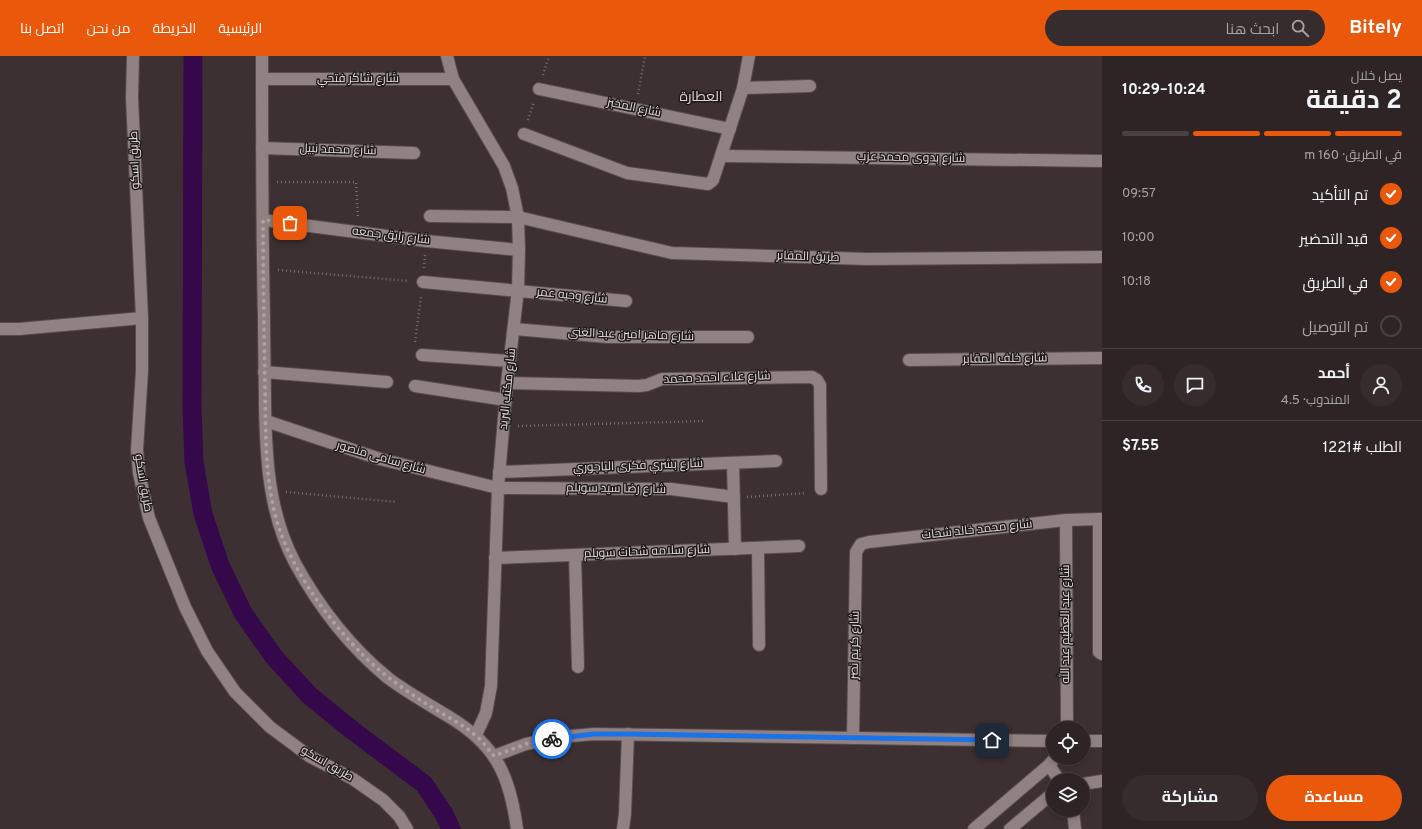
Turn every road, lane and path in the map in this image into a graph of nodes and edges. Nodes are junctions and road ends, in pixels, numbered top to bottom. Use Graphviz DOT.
graph roads {
  1 [pos="133,56"];
  2 [pos="262,56"];
  3 [pos="447,56"];
  4 [pos="549,56"];
  5 [pos="645,56"];
  6 [pos="749,56"];
  7 [pos="262,79"];
  8 [pos="454,79"];
  9 [pos="810,86"];
  10 [pos="743,88"];
  11 [pos="538,89"];
  12 [pos="636,109"];
  13 [pos="730,129"];
  14 [pos="524,134"];
  15 [pos="262,148"];
  16 [pos="414,153"];
  17 [pos="721,156"];
  18 [pos="1102,160"];
  19 [pos="263,182"];
  20 [pos="430,216"];
  21 [pos="518,217"];
  22 [pos="263,220"];
  23 [pos="359,232"];
  24 [pos="426,241"];
  25 [pos="519,250"];
  26 [pos="1102,256"];
  27 [pos="263,269"];
  28 [pos="423,282"];
  29 [pos="518,290"];
  30 [pos="626,301"];
  31 [pos="142,318"];
  32 [pos="0,329"];
  33 [pos="514,329"];
  34 [pos="748,336"];
  35 [pos="422,355"];
  36 [pos="1102,358"];
  37 [pos="909,360"];
  38 [pos="510,361"];
  39 [pos="264,372"];
  40 [pos="387,382"];
  41 [pos="507,383"];
  42 [pos="415,386"];
  43 [pos="506,400"];
  44 [pos="266,421"];
  45 [pos="706,421"];
  46 [pos="504,427"];
  47 [pos="776,461"];
  48 [pos="732,463"];
  49 [pos="499,472"];
  50 [pos="498,488"];
  51 [pos="821,489"];
  52 [pos="270,490"];
  53 [pos="734,497"];
  54 [pos="397,502"];
  55 [pos="1101,519"];
  56 [pos="1066,520"];
  57 [pos="799,546"];
  58 [pos="758,548"];
  59 [pos="735,549"];
  60 [pos="856,552"];
  61 [pos="575,555"];
  62 [pos="496,558"];
  63 [pos="759,645"];
  64 [pos="1102,654"];
  65 [pos="578,667"];
  66 [pos="1067,721"];
  67 [pos="628,734"];
  68 [pos="476,735"];
  69 [pos="853,738"];
  70 [pos="1046,741"];
  71 [pos="1090,741"];
  72 [pos="1102,741"];
  73 [pos="494,756"];
  74 [pos="1049,765"];
  75 [pos="1102,781"];
  76 [pos="1090,783"];
  77 [pos="1046,798"];
  78 [pos="1073,817"];
  79 [pos="407,829"];
  80 [pos="517,829"];
  81 [pos="623,829"];
  82 [pos="974,829"];
  83 [pos="1010,829"];
  84 [pos="1075,829"];
  1 -- 31 [label="street, طريق اسكو"];
  2 -- 7 [label="street"];
  3 -- 8 [label="street, شارع مكتب البريد"];
  4 -- 11 [label="path"];
  5 -- 12 [label="path"];
  6 -- 10 [label="street"];
  7 -- 8 [label="street, شارع شاكر فتحي"];
  7 -- 15 [label="street"];
  8 -- 21 [label="street, شارع مكتب البريد"];
  9 -- 10 [label="street"];
  10 -- 13 [label="street"];
  11 -- 12 [label="street, شارع المخبز"];
  11 -- 14 [label="path"];
  12 -- 13 [label="street, شارع المخبز"];
  13 -- 17 [label="street"];
  14 -- 17 [label="street"];
  15 -- 16 [label="street, شارع محمد نبيل"];
  15 -- 19 [label="street"];
  17 -- 18 [label="street, شارع بدوى محمد عزب"];
  19 -- 22 [label="street"];
  19 -- 23 [label="path"];
  20 -- 21 [label="street, طريق المقابر"];
  21 -- 25 [label="street, شارع مكتب البريد"];
  21 -- 26 [label="street, طريق المقابر"];
  22 -- 23 [label="street, شارع رايق جمعه"];
  22 -- 27 [label="street"];
  23 -- 24 [label="street, شارع رايق جمعه"];
  24 -- 25 [label="street, شارع رايق جمعه"];
  24 -- 28 [label="path"];
  25 -- 29 [label="street, شارع مكتب البريد"];
  27 -- 28 [label="path"];
  27 -- 39 [label="street"];
  28 -- 29 [label="street, شارع وجيه عمر"];
  28 -- 35 [label="path"];
  29 -- 30 [label="street, شارع وجيه عمر"];
  29 -- 33 [label="street, شارع مكتب البريد"];
  31 -- 32 [label="street"];
  31 -- 79 [label="street, طريق اسكو"];
  33 -- 34 [label="street, شارع ماهر امين عبد الغنى"];
  33 -- 38 [label="street, شارع مكتب البريد"];
  35 -- 38 [label="street"];
  36 -- 37 [label="street, شارع خلف المقابر"];
  38 -- 41 [label="street, شارع مكتب البريد"];
  39 -- 40 [label="street"];
  39 -- 44 [label="street"];
  41 -- 43 [label="street, شارع مكتب البريد"];
  41 -- 51 [label="street, شارع علاء احمد محمد"];
  42 -- 43 [label="street"];
  43 -- 46 [label="street, شارع مكتب البريد"];
  44 -- 50 [label="street, شارع سامى منصور"];
  44 -- 52 [label="street"];
  45 -- 46 [label="path"];
  46 -- 49 [label="street, شارع مكتب البريد"];
  47 -- 48 [label="street, شارع بشري فكرى الباجوري"];
  48 -- 49 [label="street, شارع بشري فكرى الباجوري"];
  48 -- 53 [label="street"];
  49 -- 50 [label="street, شارع مكتب البريد"];
  50 -- 53 [label="street, شارع رضا سيد سويلم"];
  50 -- 62 [label="street, شارع مكتب البريد"];
  51 -- 53 [label="path"];
  52 -- 54 [label="path"];
  52 -- 68 [label="street"];
  53 -- 59 [label="street"];
  55 -- 56 [label="street, شارع محمد خالد شحات"];
  55 -- 64 [label="street"];
  56 -- 60 [label="street, شارع محمد خالد شحات"];
  56 -- 66 [label="street, شارع عبد العظيم عبد الله"];
  57 -- 58 [label="street, شارع سلامه شحات سويلم"];
  58 -- 59 [label="street, شارع سلامه شحات سويلم"];
  58 -- 63 [label="street"];
  59 -- 61 [label="street, شارع سلامه شحات سويلم"];
  60 -- 69 [label="street, شارع كريم نصر"];
  61 -- 62 [label="street, شارع سلامه شحات سويلم"];
  61 -- 65 [label="street"];
  62 -- 68 [label="street, شارع مكتب البريد"];
  67 -- 69 [label="street"];
  67 -- 73 [label="street"];
  67 -- 81 [label="street"];
  68 -- 73 [label="street"];
  69 -- 70 [label="street"];
  71 -- 72 [label="street"];
  73 -- 80 [label="street"];
  74 -- 82 [label="street"];
  75 -- 76 [label="street"];
  77 -- 83 [label="street"];
  78 -- 84 [label="street"];
}
